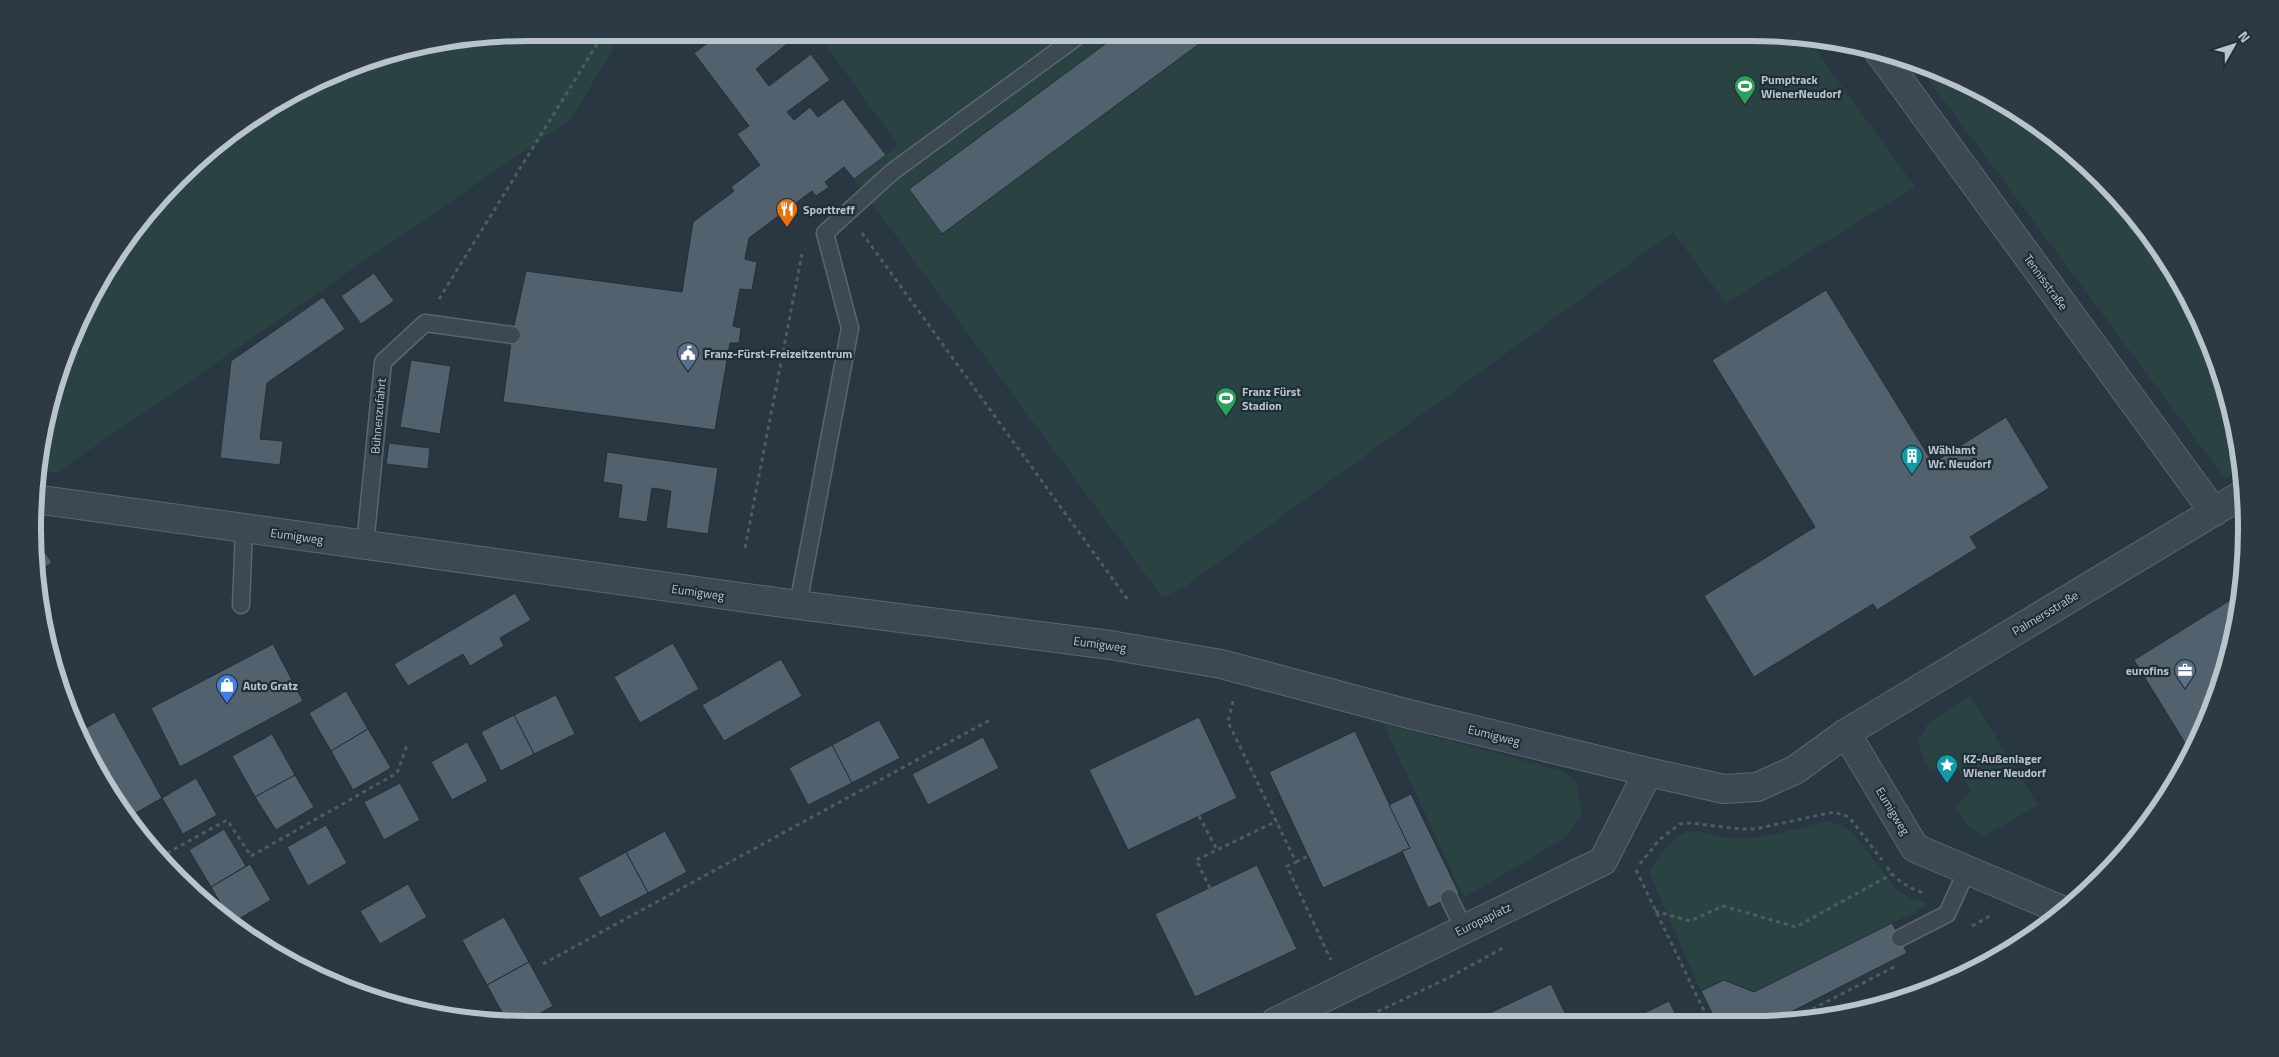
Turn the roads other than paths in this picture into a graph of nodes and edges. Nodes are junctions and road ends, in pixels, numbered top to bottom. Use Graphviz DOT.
graph roads {
  1 [pos="1070,41"];
  2 [pos="1885,60"];
  3 [pos="512,335"];
  4 [pos="2237,498"];
  5 [pos="42,501"];
  6 [pos="2214,512"];
  7 [pos="244,528"];
  8 [pos="365,545"];
  9 [pos="241,605"];
  10 [pos="798,605"];
  11 [pos="1846,733"];
  12 [pos="1648,772"];
  13 [pos="1967,870"];
  14 [pos="1449,898"];
  15 [pos="2056,908"];
  16 [pos="1464,928"];
  17 [pos="1900,938"];
  18 [pos="1287,1016"];
  1 -- 10 [label="lane"];
  2 -- 6 [label="street, Tennisstraße"];
  3 -- 8 [label="lane, Bühnenzufahrt"];
  4 -- 6 [label="street, Palmersstraße"];
  5 -- 7 [label="street, Eumigweg"];
  6 -- 11 [label="street, Palmersstraße"];
  7 -- 8 [label="street, Eumigweg"];
  7 -- 9 [label="lane"];
  8 -- 10 [label="street, Eumigweg"];
  10 -- 12 [label="street, Eumigweg"];
  11 -- 12 [label="street, Eumigweg"];
  11 -- 13 [label="street, Eumigweg"];
  12 -- 16 [label="street, Europaplatz"];
  13 -- 15 [label="street, Eumigweg"];
  13 -- 17 [label="lane"];
  14 -- 16 [label="lane"];
  16 -- 18 [label="street, Europaplatz"];
}
